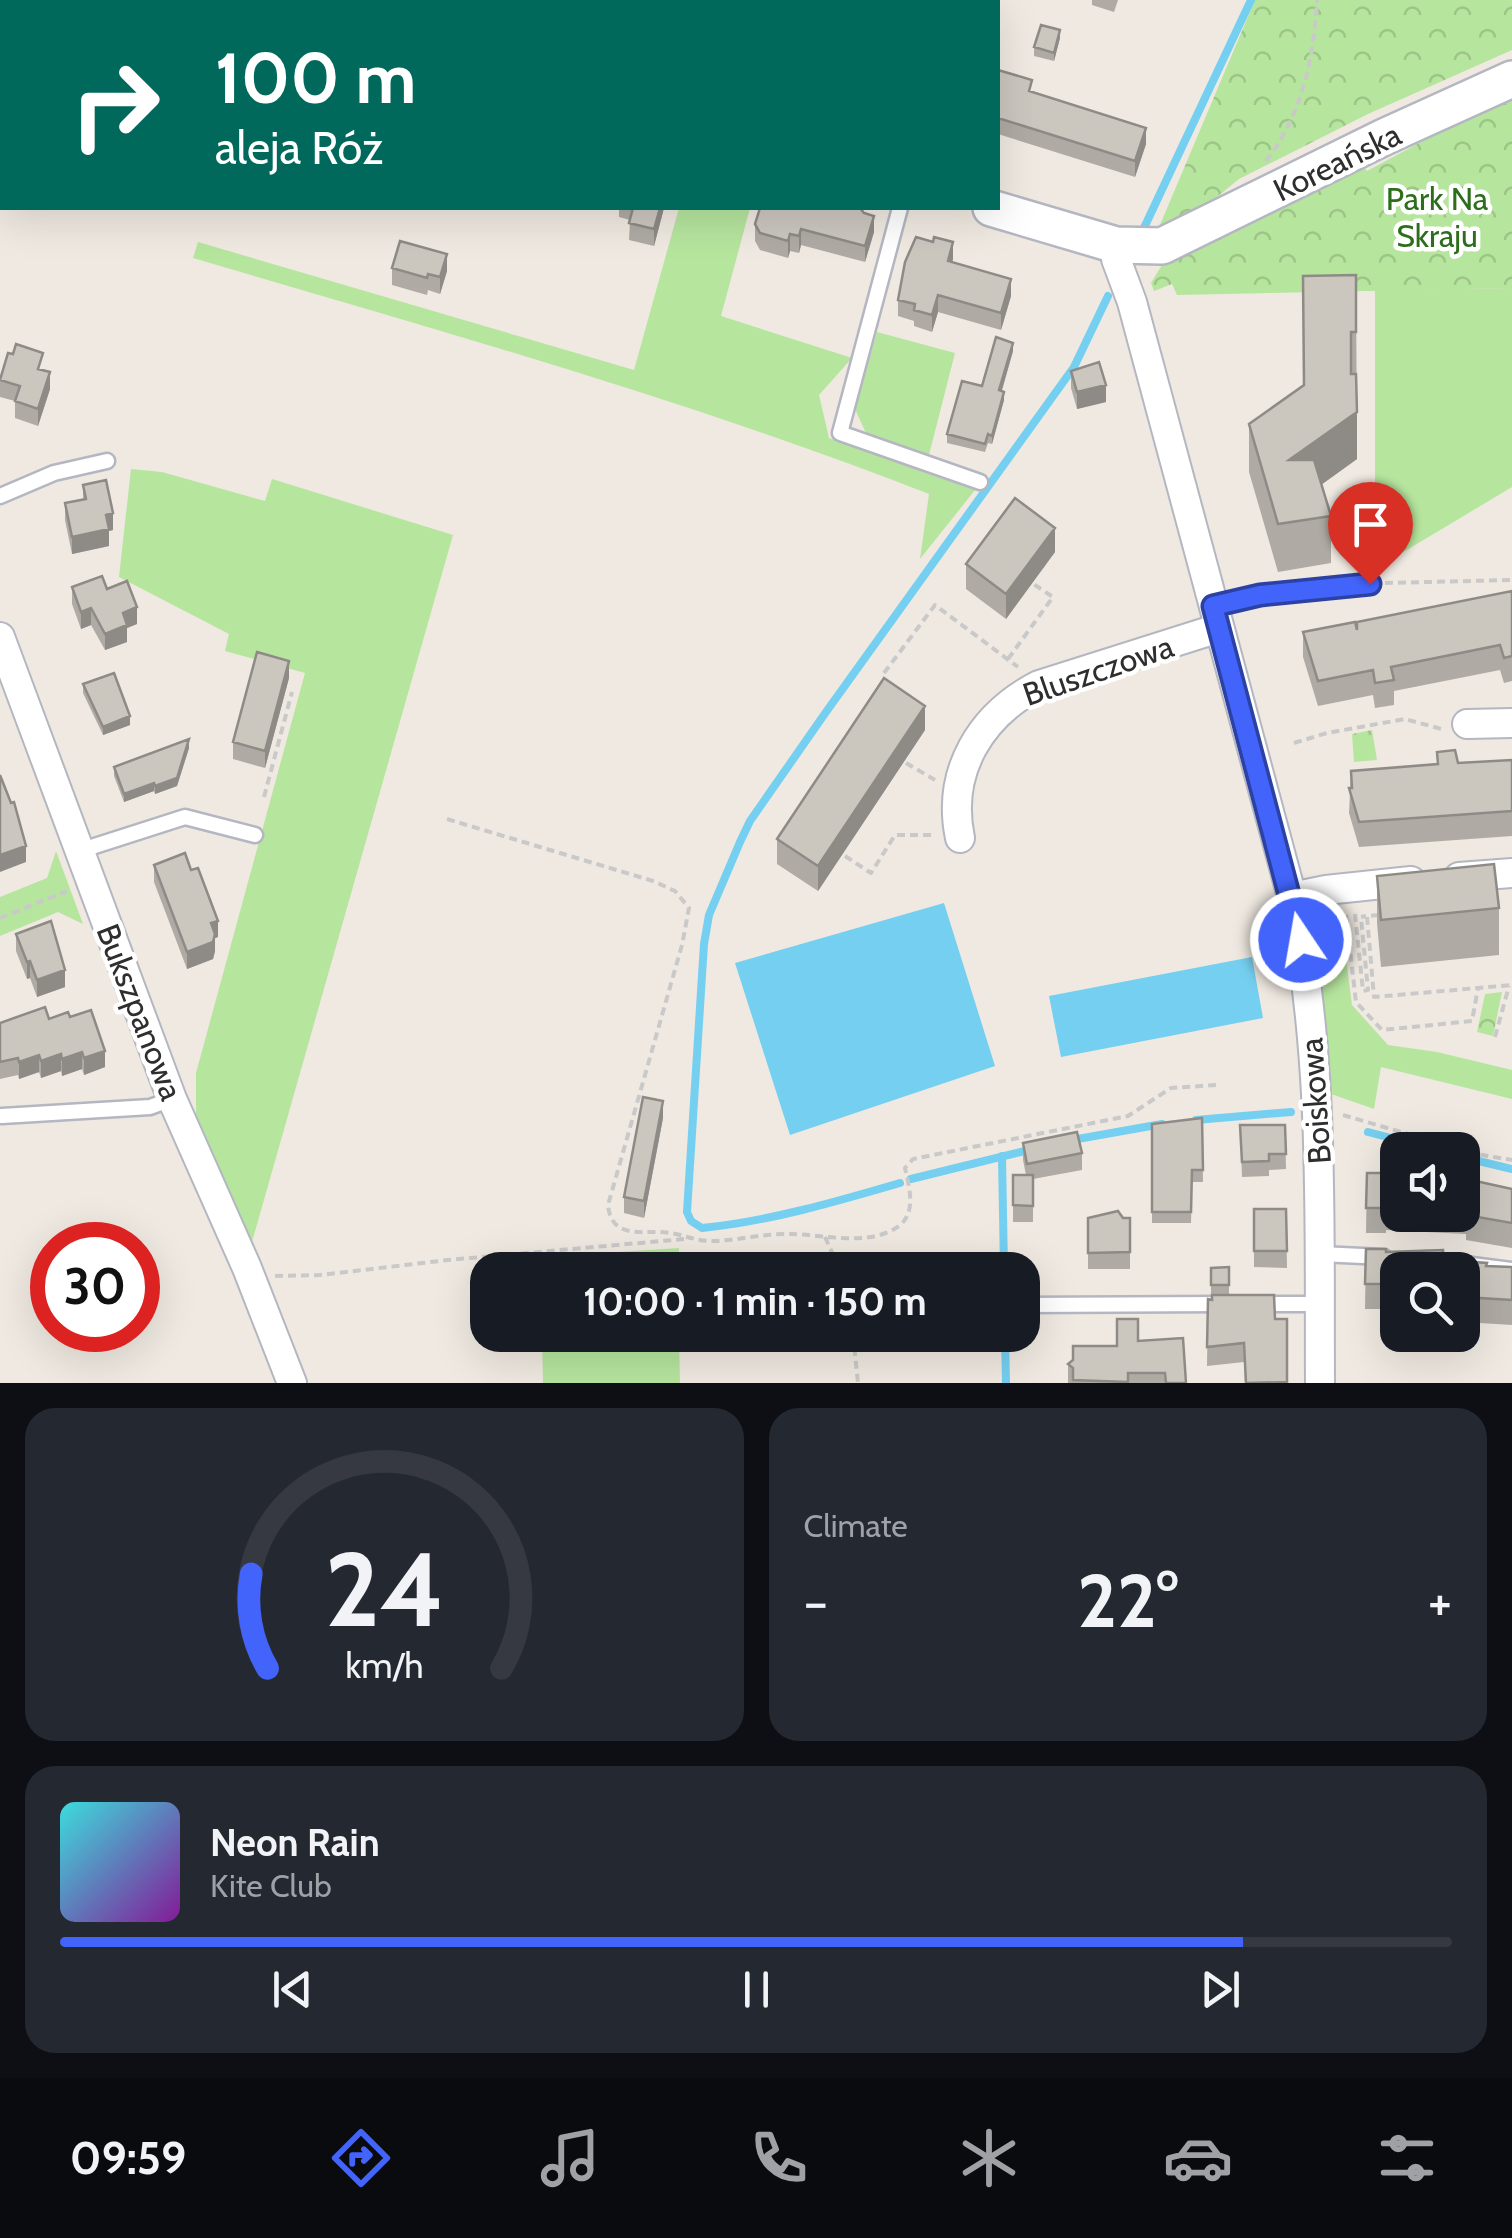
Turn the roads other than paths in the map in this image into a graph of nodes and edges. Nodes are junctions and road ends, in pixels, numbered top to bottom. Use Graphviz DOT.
graph roads {
  1 [pos="1512,80"];
  2 [pos="899,210"];
  3 [pos="998,210"];
  4 [pos="1116,246"];
  5 [pos="107,461"];
  6 [pos="980,482"];
  7 [pos="0,496"];
  8 [pos="1370,584"];
  9 [pos="1216,617"];
  10 [pos="0,637"];
  11 [pos="1512,723"];
  12 [pos="1467,724"];
  13 [pos="255,835"];
  14 [pos="953,836"];
  15 [pos="78,852"];
  16 [pos="1512,873"];
  17 [pos="1292,897"];
  18 [pos="172,1099"];
  19 [pos="2,1116"];
  20 [pos="1320,1254"];
  21 [pos="1380,1257"];
  22 [pos="1480,1264"];
  23 [pos="1512,1270"];
  24 [pos="1320,1304"];
  25 [pos="1040,1306"];
  26 [pos="292,1383"];
  27 [pos="1320,1383"];
  1 -- 4 [label="street, Koreańska"];
  2 -- 6 [label="lane"];
  3 -- 4 [label="street"];
  4 -- 9 [label="street, Boiskowa"];
  5 -- 7 [label="lane"];
  8 -- 9 [label="lane"];
  9 -- 14 [label="street, Bluszczowa"];
  9 -- 17 [label="street, Boiskowa"];
  10 -- 15 [label="street, Bukszpanowa"];
  11 -- 12 [label="street"];
  13 -- 15 [label="lane"];
  15 -- 18 [label="street, Bukszpanowa"];
  16 -- 17 [label="street"];
  17 -- 20 [label="street, Boiskowa"];
  18 -- 19 [label="lane"];
  18 -- 26 [label="street, Bukszpanowa"];
  20 -- 21 [label="lane"];
  20 -- 24 [label="street, Boiskowa"];
  22 -- 23 [label="lane"];
  24 -- 25 [label="lane"];
  24 -- 27 [label="street, Boiskowa"];
}
